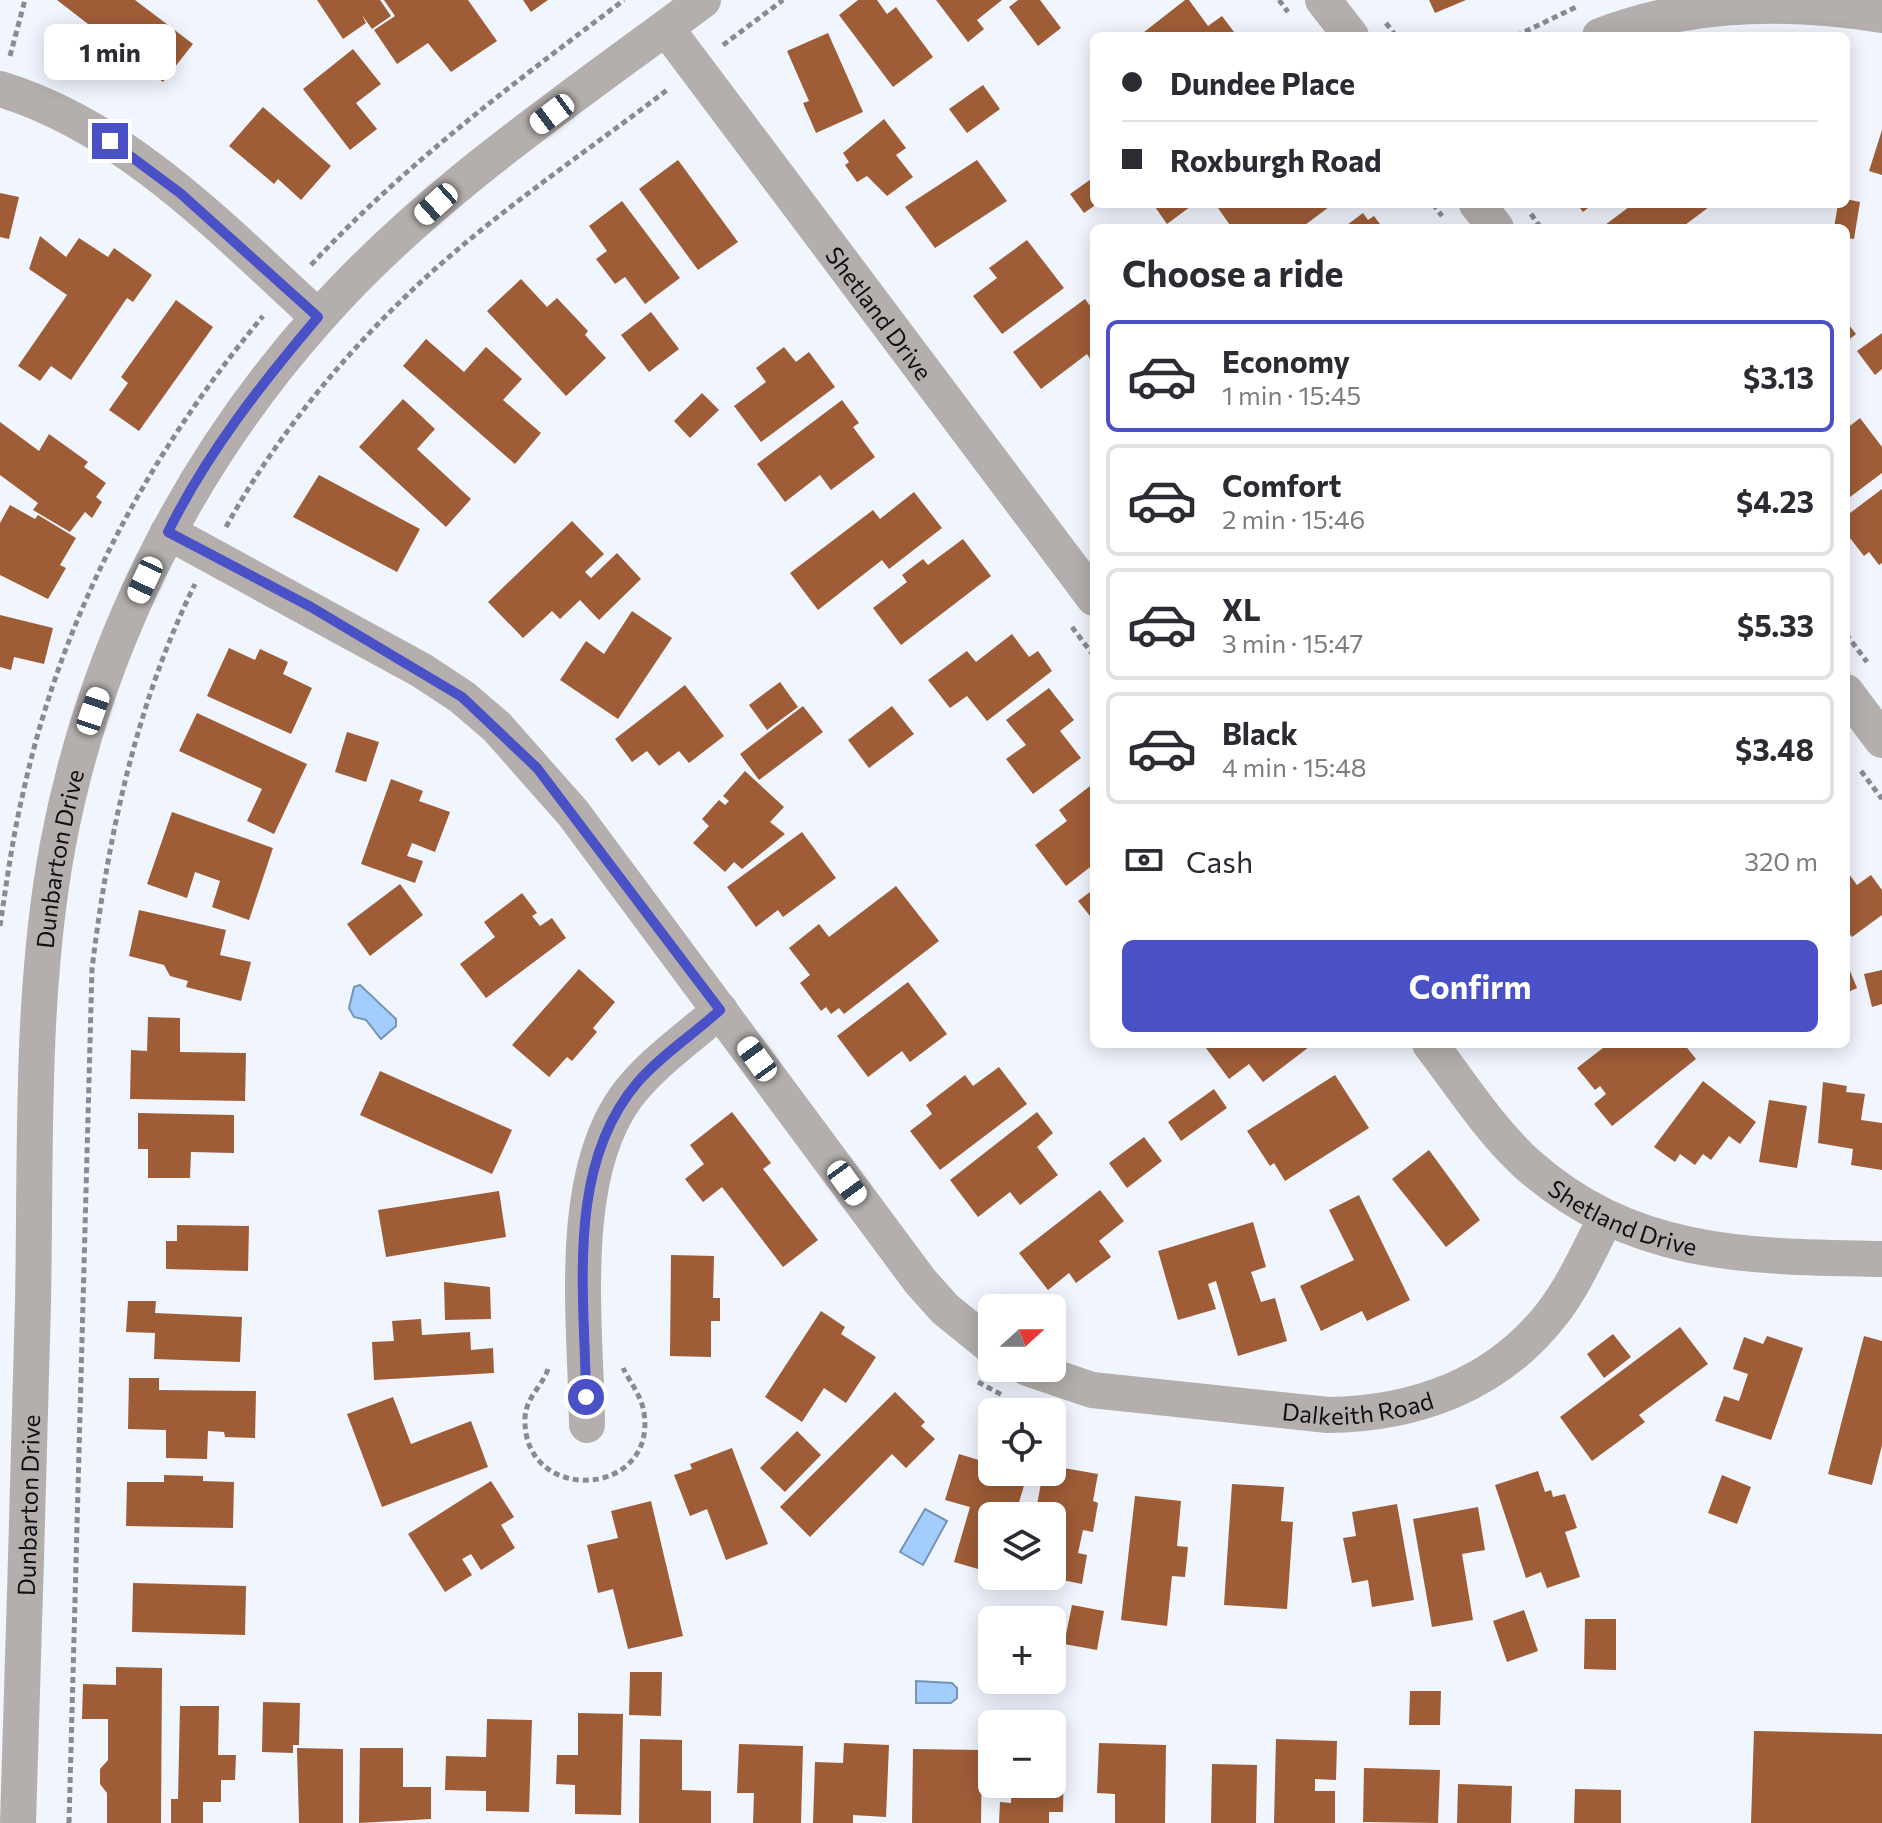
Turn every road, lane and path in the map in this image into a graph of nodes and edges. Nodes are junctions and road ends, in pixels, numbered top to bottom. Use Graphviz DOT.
graph roads {
  1 [pos="25,0"];
  2 [pos="624,0"];
  3 [pos="703,0"];
  4 [pos="783,0"];
  5 [pos="1323,0"];
  6 [pos="1841,3"];
  7 [pos="1882,15"];
  8 [pos="1593,20"];
  9 [pos="666,28"];
  10 [pos="1348,32"];
  11 [pos="1535,32"];
  12 [pos="721,46"];
  13 [pos="5,72"];
  14 [pos="666,90"];
  15 [pos="1480,208"];
  16 [pos="1493,224"];
  17 [pos="311,265"];
  18 [pos="252,306"];
  19 [pos="263,316"];
  20 [pos="318,317"];
  21 [pos="228,523"];
  22 [pos="168,532"];
  23 [pos="1090,593"];
  24 [pos="206,594"];
  25 [pos="1850,697"];
  26 [pos="1882,740"];
  27 [pos="1855,763"];
  28 [pos="1882,799"];
  29 [pos="720,1010"];
  30 [pos="1433,1048"];
  31 [pos="1606,1218"];
  32 [pos="1882,1259"];
  33 [pos="978,1336"];
  34 [pos="16,1372"];
  35 [pos="1066,1381"];
  36 [pos="587,1425"];
  37 [pos="18,1823"];
  38 [pos="69,1823"];
  1 -- 13 [label="path"];
  2 -- 17 [label="path"];
  3 -- 9 [label="street, Dunbarton Drive"];
  4 -- 12 [label="path"];
  5 -- 10 [label="street"];
  6 -- 7 [label="street"];
  6 -- 8 [label="street"];
  8 -- 11 [label="path"];
  9 -- 20 [label="street, Dunbarton Drive"];
  9 -- 23 [label="street, Shetland Drive"];
  13 -- 20 [label="street"];
  14 -- 21 [label="path"];
  15 -- 16 [label="street"];
  18 -- 19 [label="path"];
  20 -- 22 [label="street, Dunbarton Drive"];
  22 -- 29 [label="street"];
  22 -- 34 [label="street, Dunbarton Drive"];
  24 -- 38 [label="path"];
  25 -- 26 [label="street"];
  27 -- 28 [label="path"];
  29 -- 33 [label="street"];
  29 -- 36 [label="street"];
  30 -- 31 [label="street, Shetland Drive"];
  31 -- 32 [label="street, Shetland Drive"];
  31 -- 35 [label="street, Dalkeith Road"];
  34 -- 37 [label="street, Dunbarton Drive"];
}
